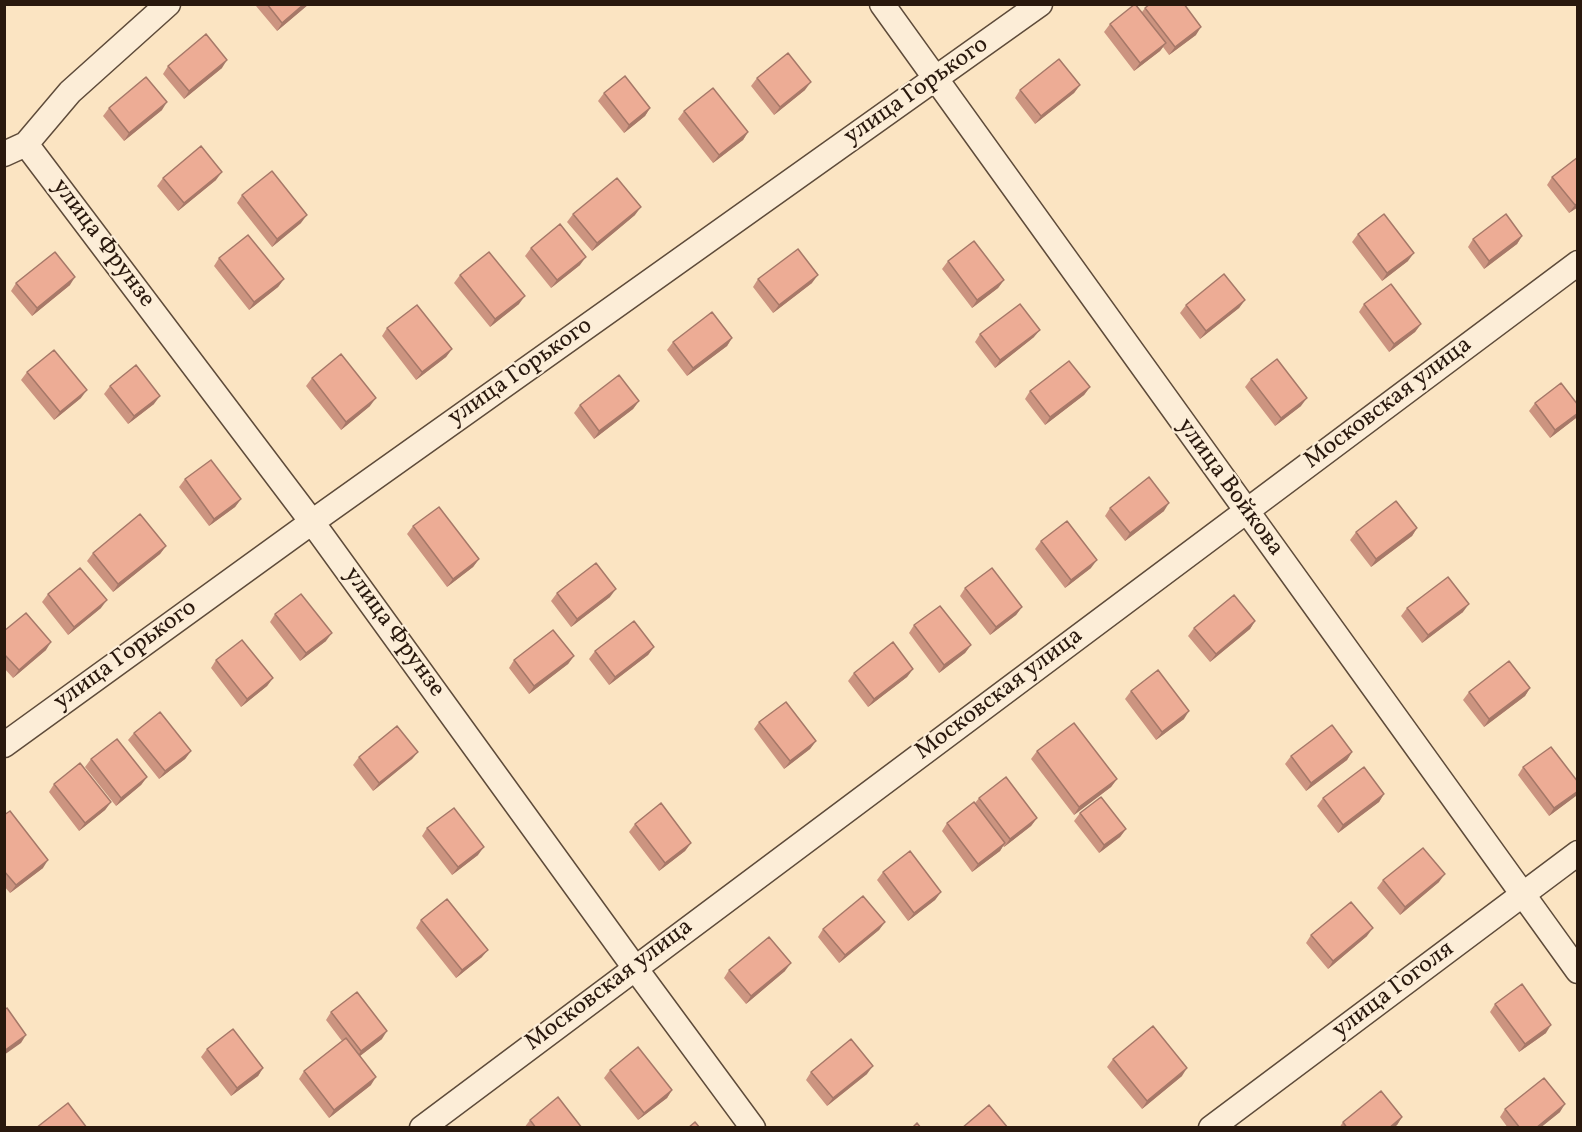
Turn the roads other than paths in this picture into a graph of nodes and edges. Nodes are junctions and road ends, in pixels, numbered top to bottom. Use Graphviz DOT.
graph roads {
  1 [pos="168,4"];
  2 [pos="882,4"];
  3 [pos="1040,4"];
  4 [pos="935,80"];
  5 [pos="26,144"];
  6 [pos="4,154"];
  7 [pos="1578,263"];
  8 [pos="1245,511"];
  9 [pos="312,522"];
  10 [pos="4,745"];
  11 [pos="1578,853"];
  12 [pos="1522,895"];
  13 [pos="635,968"];
  14 [pos="1578,971"];
  15 [pos="422,1128"];
  16 [pos="753,1128"];
  17 [pos="1211,1128"];
  1 -- 5 [label="street"];
  2 -- 4 [label="street, улица Войкова"];
  3 -- 4 [label="street, улица Горького"];
  4 -- 8 [label="street, улица Войкова"];
  4 -- 9 [label="street, улица Горького"];
  5 -- 6 [label="street"];
  5 -- 9 [label="street, улица Фрунзе"];
  7 -- 8 [label="street, Московская улица"];
  8 -- 12 [label="street, улица Войкова"];
  8 -- 13 [label="street, Московская улица"];
  9 -- 10 [label="street, улица Горького"];
  9 -- 13 [label="street, улица Фрунзе"];
  11 -- 12 [label="street, улица Гоголя"];
  12 -- 14 [label="street, улица Войкова"];
  12 -- 17 [label="street, улица Гоголя"];
  13 -- 15 [label="street, Московская улица"];
  13 -- 16 [label="street, улица Фрунзе"];
}
